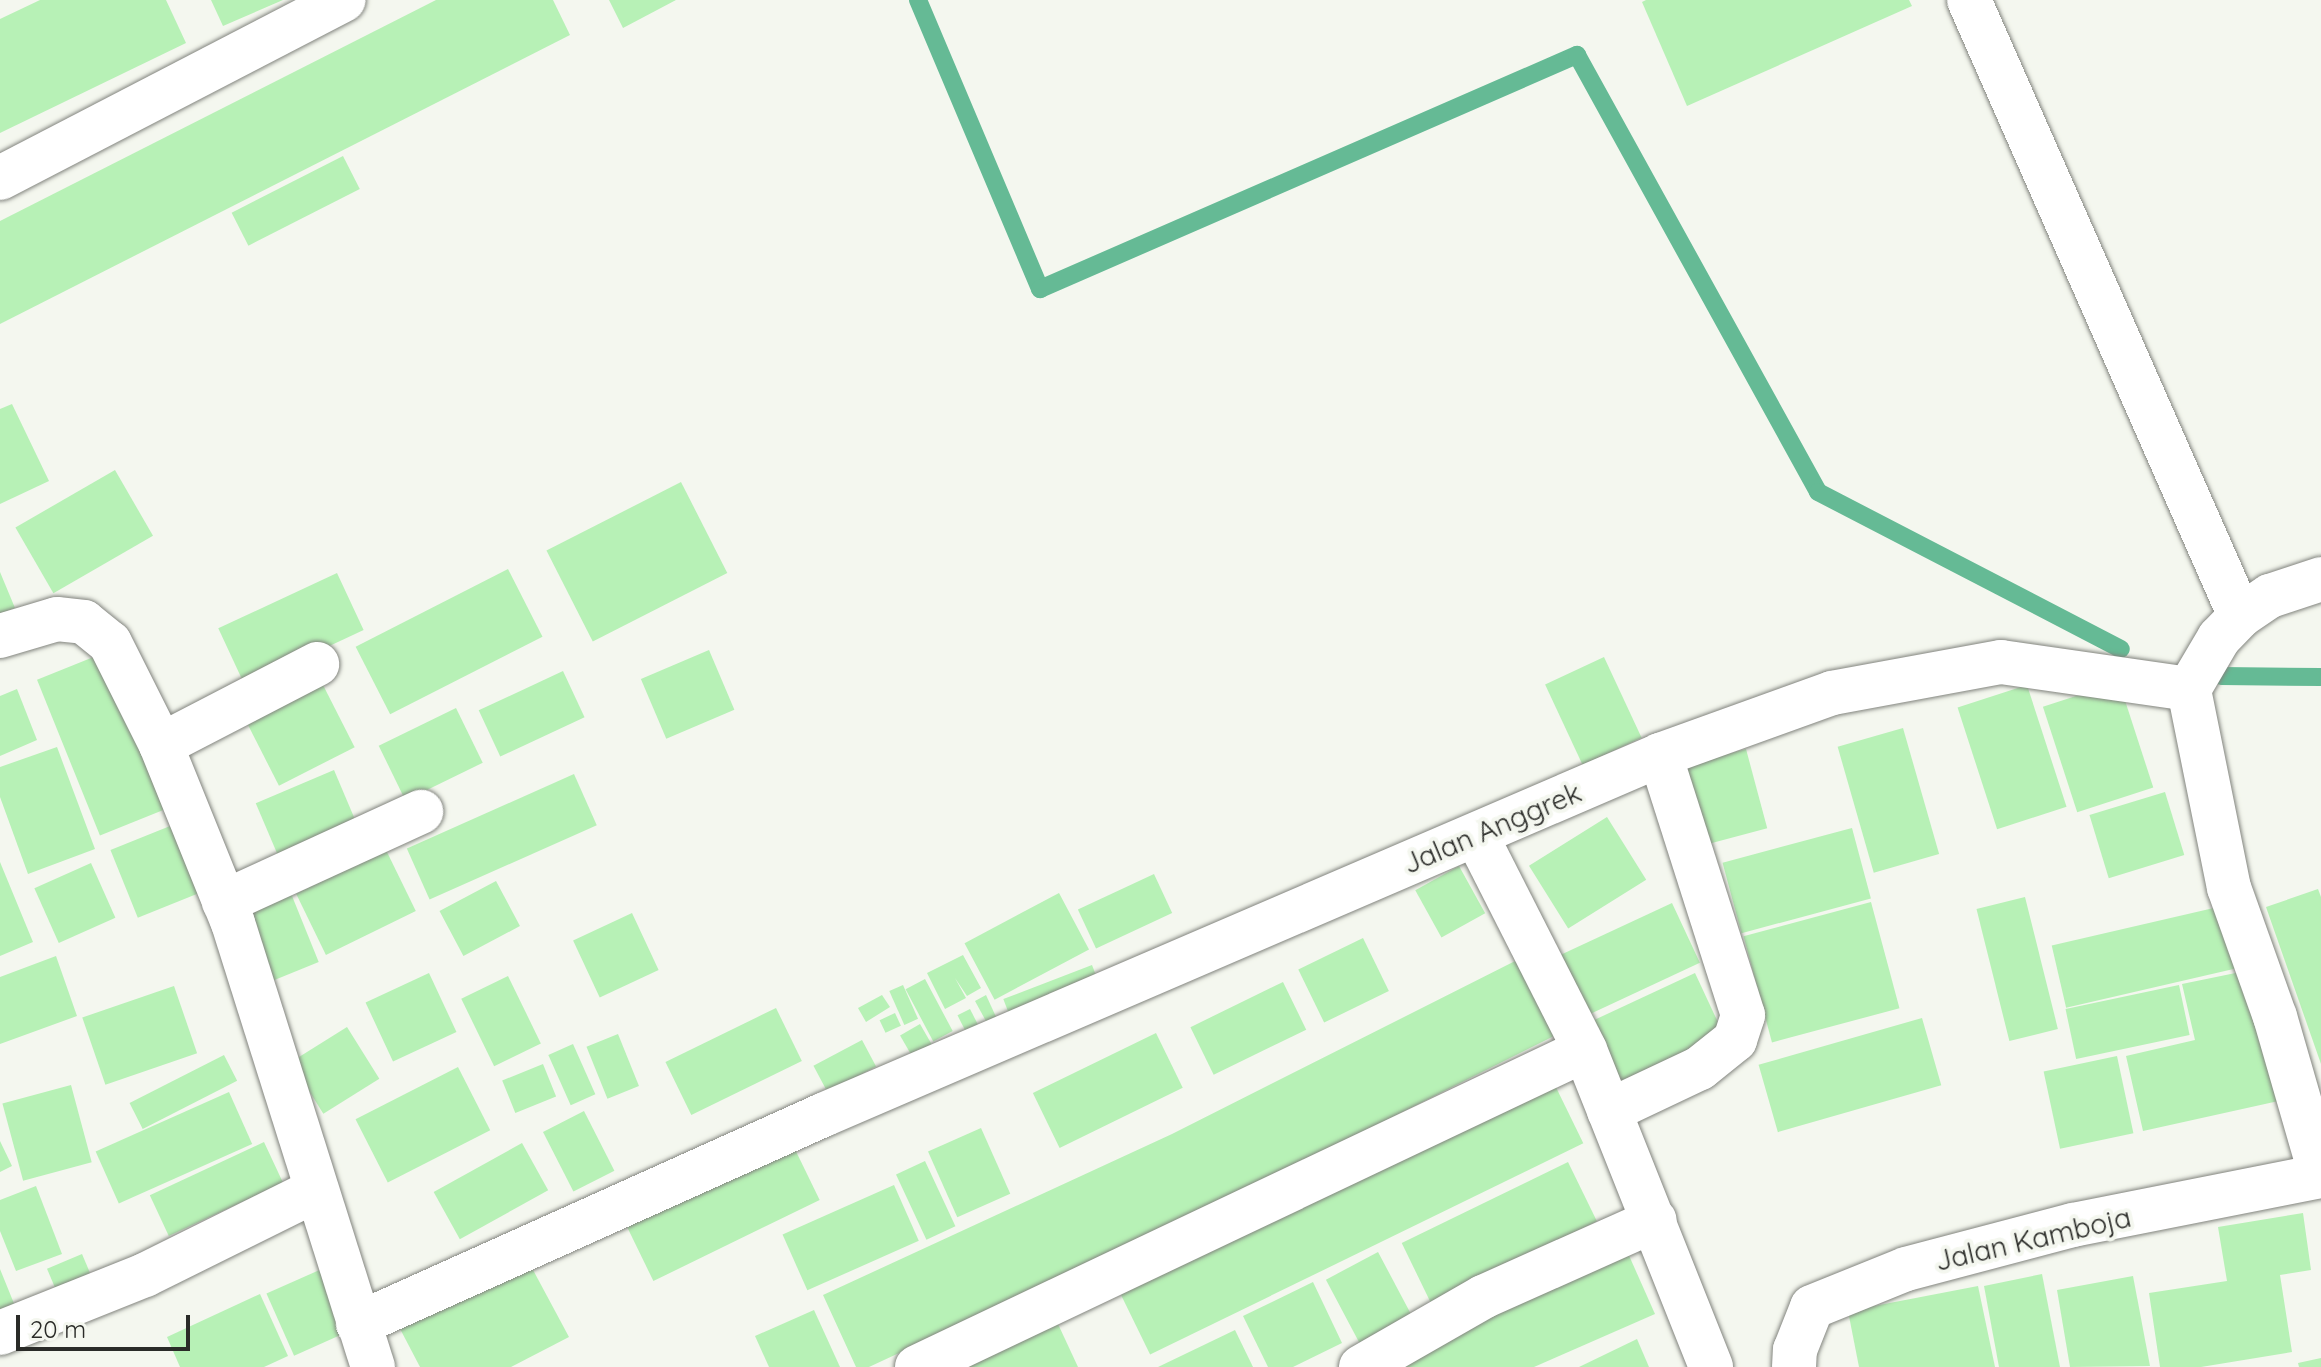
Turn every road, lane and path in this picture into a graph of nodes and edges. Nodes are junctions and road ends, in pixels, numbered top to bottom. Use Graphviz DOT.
graph roads {
  1 [pos="344,0"];
  2 [pos="1969,0"];
  3 [pos="0,178"];
  4 [pos="2321,579"];
  5 [pos="2240,616"];
  6 [pos="0,636"];
  7 [pos="317,664"];
  8 [pos="2189,689"];
  9 [pos="161,745"];
  10 [pos="1660,755"];
  11 [pos="421,812"];
  12 [pos="1476,835"];
  13 [pos="224,902"];
  14 [pos="1585,1050"];
  15 [pos="1609,1111"];
  16 [pos="2321,1176"];
  17 [pos="314,1191"];
  18 [pos="1655,1220"];
  19 [pos="358,1324"];
  20 [pos="0,1333"];
  21 [pos="373,1367"];
  22 [pos="917,1367"];
  23 [pos="1361,1367"];
  24 [pos="1711,1367"];
  25 [pos="1794,1367"];
  1 -- 3 [label="street"];
  2 -- 5 [label="street"];
  4 -- 5 [label="street"];
  5 -- 8 [label="street"];
  6 -- 9 [label="street"];
  7 -- 9 [label="street"];
  8 -- 10 [label="street, Jalan Anggrek"];
  8 -- 16 [label="street"];
  9 -- 13 [label="street"];
  10 -- 12 [label="street, Jalan Anggrek"];
  10 -- 15 [label="street"];
  11 -- 13 [label="street"];
  12 -- 14 [label="street"];
  12 -- 19 [label="street, Jalan Anggrek"];
  13 -- 17 [label="street"];
  14 -- 15 [label="street"];
  14 -- 22 [label="street"];
  15 -- 18 [label="street"];
  16 -- 25 [label="street, Jalan Kamboja"];
  17 -- 19 [label="street"];
  17 -- 20 [label="street"];
  18 -- 23 [label="street"];
  18 -- 24 [label="street"];
  19 -- 21 [label="street"];
}
